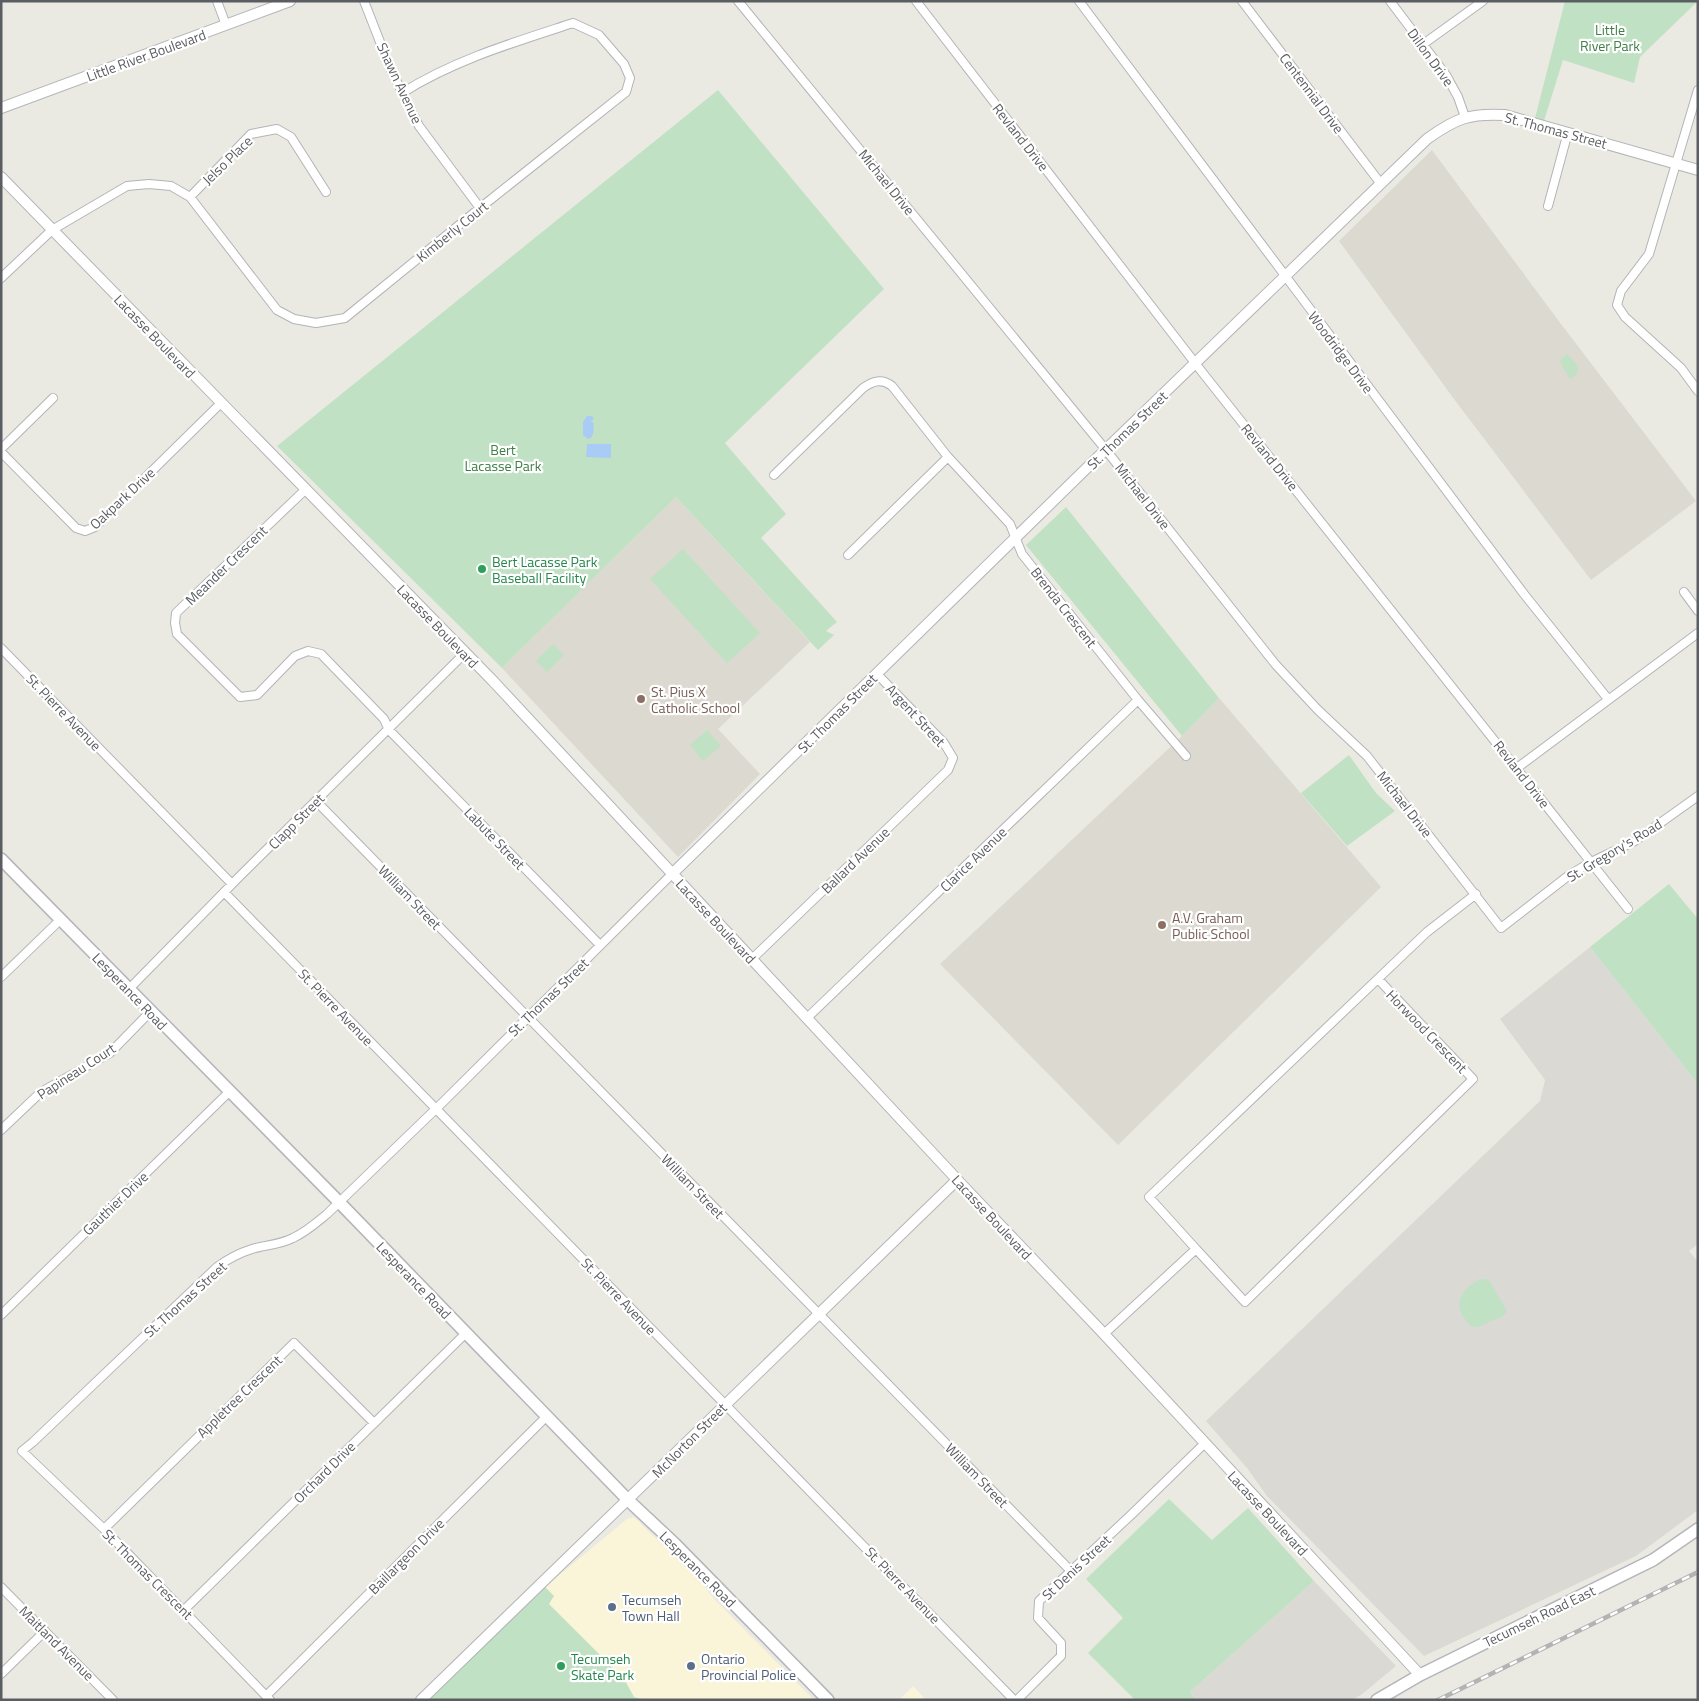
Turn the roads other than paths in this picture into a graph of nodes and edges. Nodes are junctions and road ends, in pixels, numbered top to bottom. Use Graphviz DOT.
graph roads {
  1 [pos="217,1"];
  2 [pos="290,1"];
  3 [pos="364,1"];
  4 [pos="738,1"];
  5 [pos="916,1"];
  6 [pos="1079,1"];
  7 [pos="1242,1"];
  8 [pos="1390,1"];
  9 [pos="1483,1"];
  10 [pos="226,25"];
  11 [pos="1422,45"];
  12 [pos="1698,90"];
  13 [pos="402,93"];
  14 [pos="1,108"];
  15 [pos="1465,117"];
  16 [pos="1568,132"];
  17 [pos="1677,164"];
  18 [pos="1698,170"];
  19 [pos="1,177"];
  20 [pos="1381,184"];
  21 [pos="326,192"];
  22 [pos="190,197"];
  23 [pos="1548,206"];
  24 [pos="480,208"];
  25 [pos="52,230"];
  26 [pos="1286,277"];
  27 [pos="1,278"];
  28 [pos="1196,363"];
  29 [pos="1698,391"];
  30 [pos="53,398"];
  31 [pos="221,403"];
  32 [pos="1,450"];
  33 [pos="1106,450"];
  34 [pos="948,457"];
  35 [pos="774,475"];
  36 [pos="306,489"];
  37 [pos="1016,539"];
  38 [pos="848,555"];
  39 [pos="1684,592"];
  40 [pos="1698,611"];
  41 [pos="1698,633"];
  42 [pos="1,648"];
  43 [pos="465,653"];
  44 [pos="877,674"];
  45 [pos="1608,699"];
  46 [pos="1138,700"];
  47 [pos="389,730"];
  48 [pos="1186,756"];
  49 [pos="953,758"];
  50 [pos="1517,768"];
  51 [pos="1698,796"];
  52 [pos="316,801"];
  53 [pos="1,860"];
  54 [pos="1591,862"];
  55 [pos="672,874"];
  56 [pos="232,884"];
  57 [pos="224,892"];
  58 [pos="1476,894"];
  59 [pos="1628,909"];
  60 [pos="60,920"];
  61 [pos="600,946"];
  62 [pos="752,959"];
  63 [pos="1,977"];
  64 [pos="1378,980"];
  65 [pos="128,990"];
  66 [pos="150,1012"];
  67 [pos="528,1017"];
  68 [pos="808,1018"];
  69 [pos="229,1092"];
  70 [pos="436,1109"];
  71 [pos="1,1130"];
  72 [pos="957,1180"];
  73 [pos="339,1202"];
  74 [pos="1196,1249"];
  75 [pos="819,1314"];
  76 [pos="1,1315"];
  77 [pos="465,1334"];
  78 [pos="1104,1334"];
  79 [pos="726,1404"];
  80 [pos="547,1416"];
  81 [pos="374,1423"];
  82 [pos="1204,1444"];
  83 [pos="22,1451"];
  84 [pos="628,1500"];
  85 [pos="104,1529"];
  86 [pos="1698,1529"];
  87 [pos="1071,1571"];
  88 [pos="1,1587"];
  89 [pos="184,1610"];
  90 [pos="46,1631"];
  91 [pos="1,1674"];
  92 [pos="1420,1675"];
  93 [pos="268,1698"];
  94 [pos="113,1700"];
  95 [pos="422,1700"];
  96 [pos="828,1700"];
  97 [pos="1016,1700"];
  98 [pos="1377,1700"];
  1 -- 10 [label="street"];
  2 -- 10 [label="street, Little River Boulevard"];
  3 -- 13 [label="street, Shawn Avenue"];
  4 -- 33 [label="street, Michael Drive"];
  5 -- 28 [label="street, Revland Drive"];
  6 -- 26 [label="street, Woodridge Drive"];
  7 -- 20 [label="street, Centennial Drive"];
  8 -- 11 [label="street, Dillon Drive"];
  9 -- 11 [label="street"];
  10 -- 14 [label="street, Little River Boulevard"];
  11 -- 15 [label="street, Dillon Drive"];
  12 -- 17 [label="street"];
  13 -- 24 [label="street, Shawn Avenue"];
  13 -- 24 [label="street, Kimberly Court"];
  15 -- 16 [label="street, St. Thomas Street"];
  15 -- 20 [label="street, St. Thomas Street"];
  16 -- 17 [label="street, St. Thomas Street"];
  16 -- 23 [label="street"];
  17 -- 18 [label="street, St. Thomas Street"];
  17 -- 29 [label="street"];
  19 -- 25 [label="street, Lacasse Boulevard"];
  20 -- 26 [label="street, St. Thomas Street"];
  21 -- 22 [label="street, Jelso Place"];
  22 -- 24 [label="street, Kimberly Court"];
  22 -- 25 [label="street, Kimberly Court"];
  25 -- 27 [label="street, Kimberly Court"];
  25 -- 31 [label="street, Lacasse Boulevard"];
  26 -- 28 [label="street, St. Thomas Street"];
  26 -- 45 [label="street, Woodridge Drive"];
  28 -- 33 [label="street, St. Thomas Street"];
  28 -- 50 [label="street, Revland Drive"];
  30 -- 32 [label="street"];
  31 -- 32 [label="street, Oakpark Drive"];
  31 -- 36 [label="street, Lacasse Boulevard"];
  33 -- 37 [label="street, St. Thomas Street"];
  33 -- 58 [label="street, Michael Drive"];
  34 -- 35 [label="street, Brenda Crescent"];
  34 -- 37 [label="street, Brenda Crescent"];
  34 -- 38 [label="street"];
  36 -- 43 [label="street, Lacasse Boulevard"];
  36 -- 47 [label="street, Meander Crescent"];
  37 -- 44 [label="street, St. Thomas Street"];
  37 -- 46 [label="street, Brenda Crescent"];
  39 -- 40 [label="street"];
  41 -- 45 [label="street"];
  42 -- 56 [label="street, St. Pierre Avenue"];
  43 -- 47 [label="street, Clapp Street"];
  43 -- 55 [label="street, Lacasse Boulevard"];
  44 -- 49 [label="street, Argent Street"];
  44 -- 55 [label="street, St. Thomas Street"];
  45 -- 50 [label="street"];
  46 -- 48 [label="street, Brenda Crescent"];
  46 -- 68 [label="street, Clarice Avenue"];
  47 -- 52 [label="street, Clapp Street"];
  47 -- 61 [label="street, Labute Street"];
  49 -- 62 [label="street, Ballard Avenue"];
  50 -- 54 [label="street, Revland Drive"];
  51 -- 54 [label="street, St. Gregory's Road"];
  52 -- 56 [label="street, Clapp Street"];
  52 -- 67 [label="street, William Street"];
  53 -- 60 [label="main road, Lesperance Road"];
  54 -- 58 [label="street, St. Gregory's Road"];
  54 -- 59 [label="street, Revland Drive"];
  55 -- 61 [label="street, St. Thomas Street"];
  55 -- 62 [label="street, Lacasse Boulevard"];
  56 -- 57 [label="street, Clapp Street"];
  57 -- 65 [label="street, Clapp Street"];
  57 -- 70 [label="street, St. Pierre Avenue"];
  58 -- 64 [label="street"];
  60 -- 63 [label="street"];
  60 -- 65 [label="main road, Lesperance Road"];
  61 -- 67 [label="street, St. Thomas Street"];
  62 -- 68 [label="street, Lacasse Boulevard"];
  64 -- 74 [label="street, Horwood Crescent"];
  64 -- 74 [label="street, Horwood Crescent"];
  65 -- 66 [label="main road, Lesperance Road"];
  66 -- 69 [label="main road, Lesperance Road"];
  66 -- 71 [label="street, Papineau Court"];
  67 -- 70 [label="street, St. Thomas Street"];
  67 -- 75 [label="street, William Street"];
  68 -- 72 [label="street, Lacasse Boulevard"];
  69 -- 73 [label="main road, Lesperance Road"];
  69 -- 76 [label="street, Gauthier Drive"];
  70 -- 73 [label="street, St. Thomas Street"];
  70 -- 79 [label="street, St. Pierre Avenue"];
  72 -- 75 [label="street, McNorton Street"];
  72 -- 78 [label="street, Lacasse Boulevard"];
  73 -- 77 [label="main road, Lesperance Road"];
  73 -- 83 [label="street, St. Thomas Street"];
  74 -- 78 [label="street"];
  75 -- 79 [label="street, McNorton Street"];
  75 -- 87 [label="street, William Street"];
  77 -- 80 [label="main road, Lesperance Road"];
  77 -- 81 [label="street, Orchard Drive"];
  78 -- 82 [label="street, Lacasse Boulevard"];
  79 -- 84 [label="street, McNorton Street"];
  79 -- 97 [label="street, St. Pierre Avenue"];
  80 -- 84 [label="main road, Lesperance Road"];
  80 -- 93 [label="street, Baillargeon Drive"];
  81 -- 85 [label="street, Appletree Crescent"];
  81 -- 89 [label="street, Orchard Drive"];
  82 -- 87 [label="street, St Denis Street"];
  82 -- 92 [label="street, Lacasse Boulevard"];
  83 -- 85 [label="street, St. Thomas Crescent"];
  84 -- 95 [label="street, McNorton Street"];
  84 -- 96 [label="main road, Lesperance Road"];
  85 -- 89 [label="street, St. Thomas Crescent"];
  86 -- 92 [label="main road, Tecumseh Road East"];
  87 -- 97 [label="street, St Denis Street"];
  88 -- 90 [label="street, Maitland Avenue"];
  89 -- 93 [label="street, St. Thomas Crescent"];
  90 -- 91 [label="street"];
  90 -- 94 [label="street, Maitland Avenue"];
  92 -- 98 [label="main road, Tecumseh Road East"];
}
